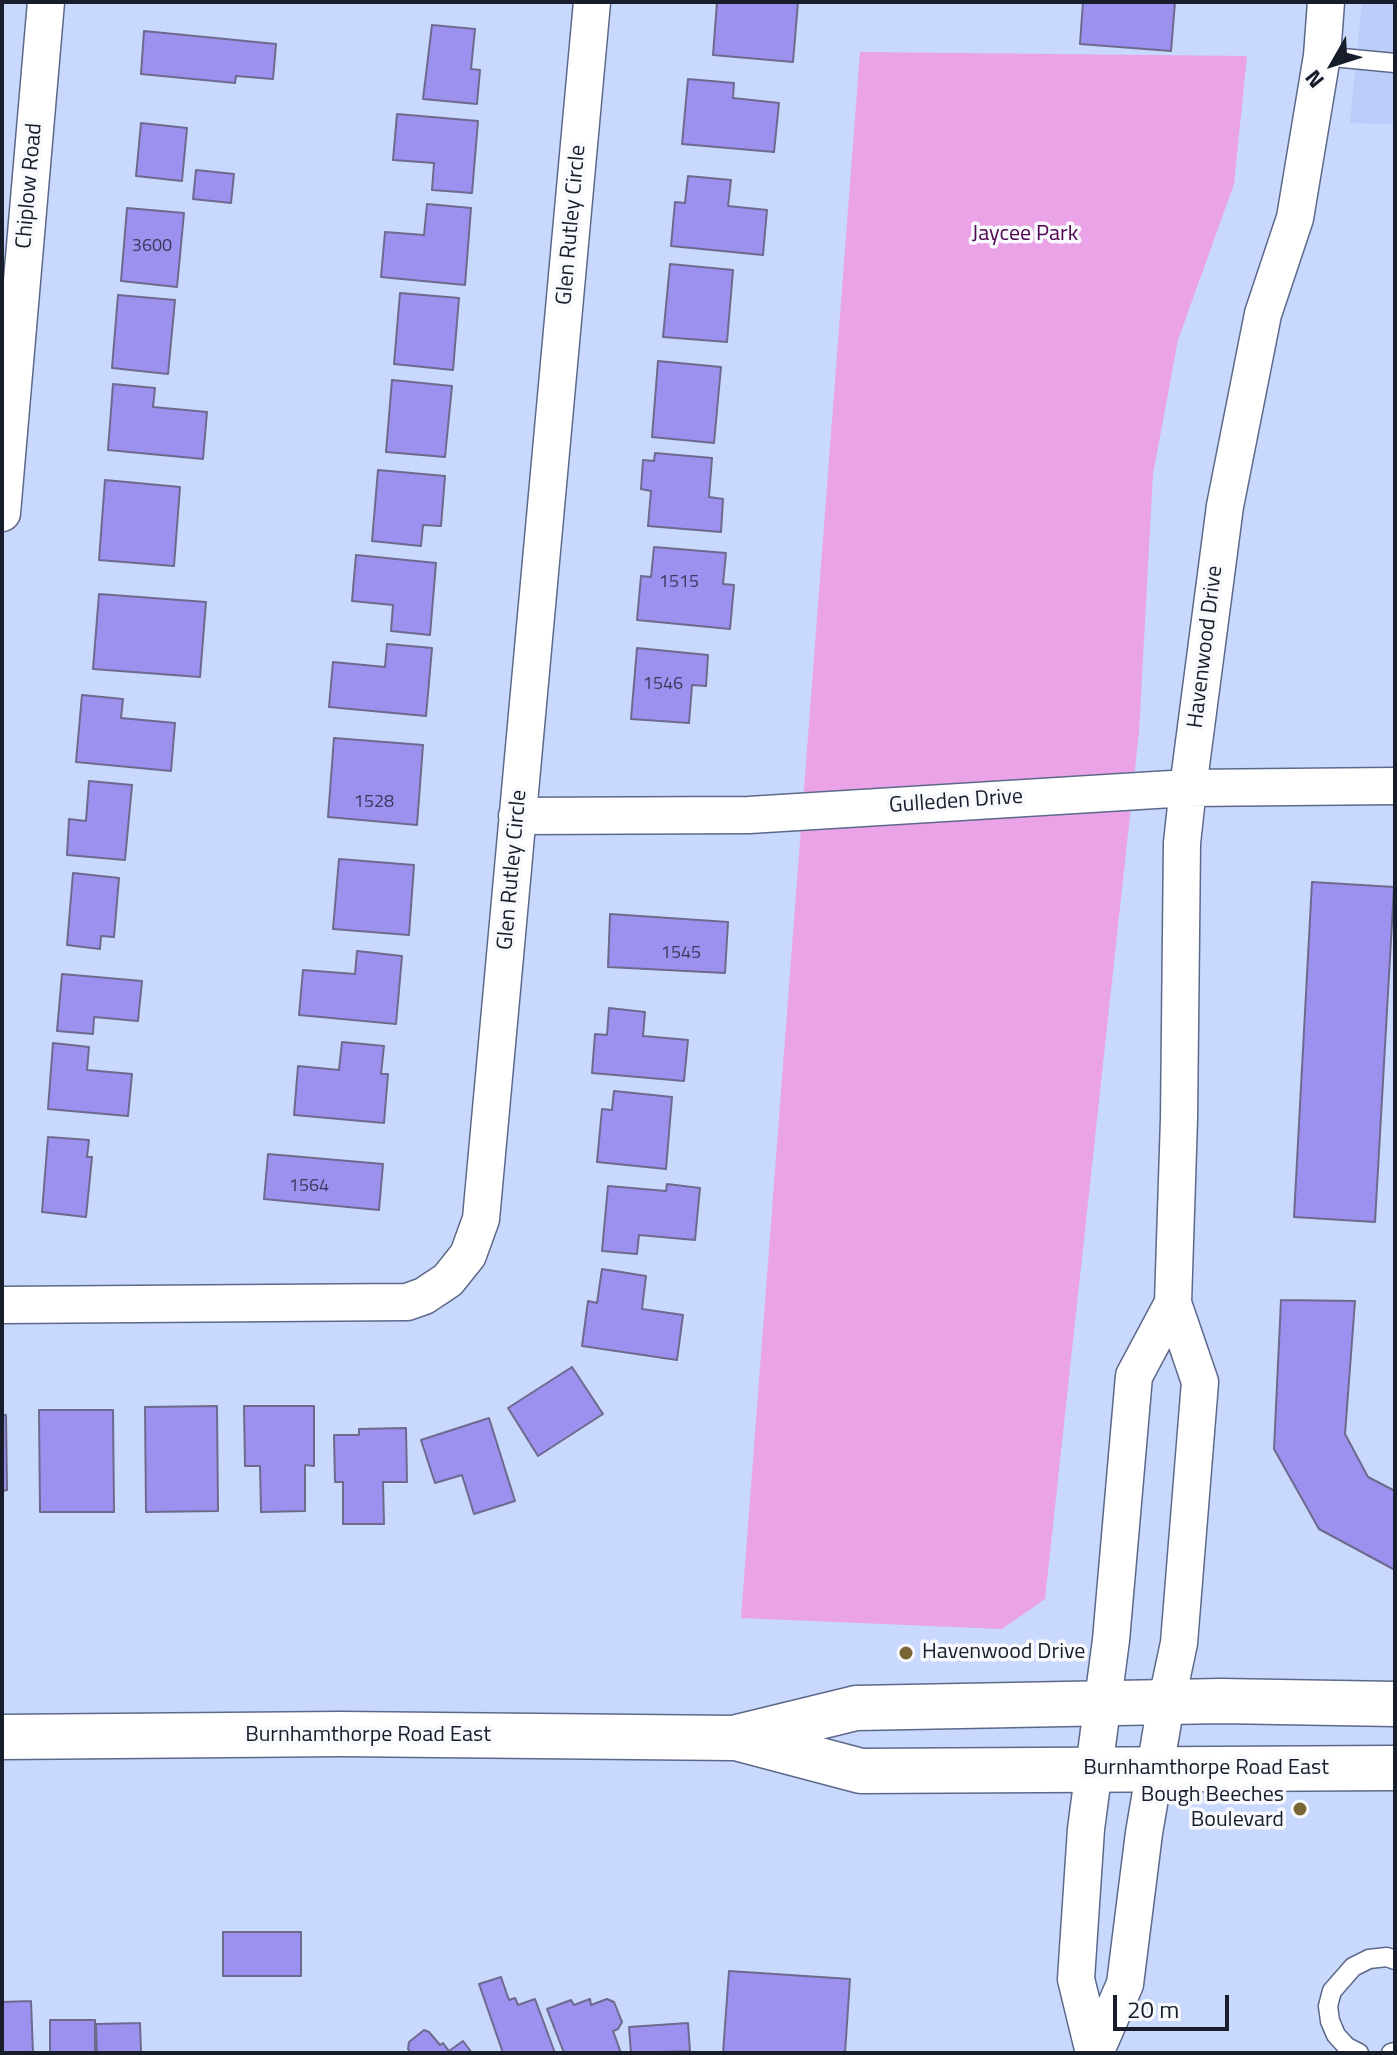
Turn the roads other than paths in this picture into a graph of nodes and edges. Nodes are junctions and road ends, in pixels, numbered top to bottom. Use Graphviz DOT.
graph roads {
  1 [pos="46,2"];
  2 [pos="592,2"];
  3 [pos="1326,2"];
  4 [pos="1322,56"];
  5 [pos="1395,63"];
  6 [pos="2,513"];
  7 [pos="1395,786"];
  8 [pos="1188,788"];
  9 [pos="517,816"];
  10 [pos="1173,1303"];
  11 [pos="2,1305"];
  12 [pos="1101,1704"];
  13 [pos="1166,1704"];
  14 [pos="1395,1704"];
  15 [pos="2,1737"];
  16 [pos="733,1738"];
  17 [pos="1395,1768"];
  18 [pos="1093,1769"];
  19 [pos="1155,1769"];
  20 [pos="1395,1960"];
  21 [pos="1349,2051"];
  22 [pos="1094,2053"];
  1 -- 6 [label="street, Chiplow Road"];
  2 -- 9 [label="street, Glen Rutley Circle"];
  3 -- 4 [label="street, Havenwood Drive"];
  4 -- 5 [label="lane"];
  4 -- 8 [label="street, Havenwood Drive"];
  7 -- 8 [label="street, Gulleden Drive"];
  8 -- 9 [label="street, Gulleden Drive"];
  8 -- 10 [label="street, Havenwood Drive"];
  9 -- 11 [label="street, Glen Rutley Circle"];
  10 -- 12 [label="street, Havenwood Drive"];
  10 -- 13 [label="street, Havenwood Drive"];
  12 -- 13 [label="main road, Burnhamthorpe Road East"];
  12 -- 16 [label="main road, Burnhamthorpe Road East"];
  12 -- 18 [label="street"];
  13 -- 14 [label="main road, Burnhamthorpe Road East"];
  13 -- 19 [label="street"];
  15 -- 16 [label="main road, Burnhamthorpe Road East"];
  16 -- 18 [label="main road, Burnhamthorpe Road East"];
  17 -- 19 [label="main road, Burnhamthorpe Road East"];
  18 -- 19 [label="main road, Burnhamthorpe Road East"];
  18 -- 22 [label="street"];
  19 -- 22 [label="street"];
  20 -- 21 [label="lane"];
}
